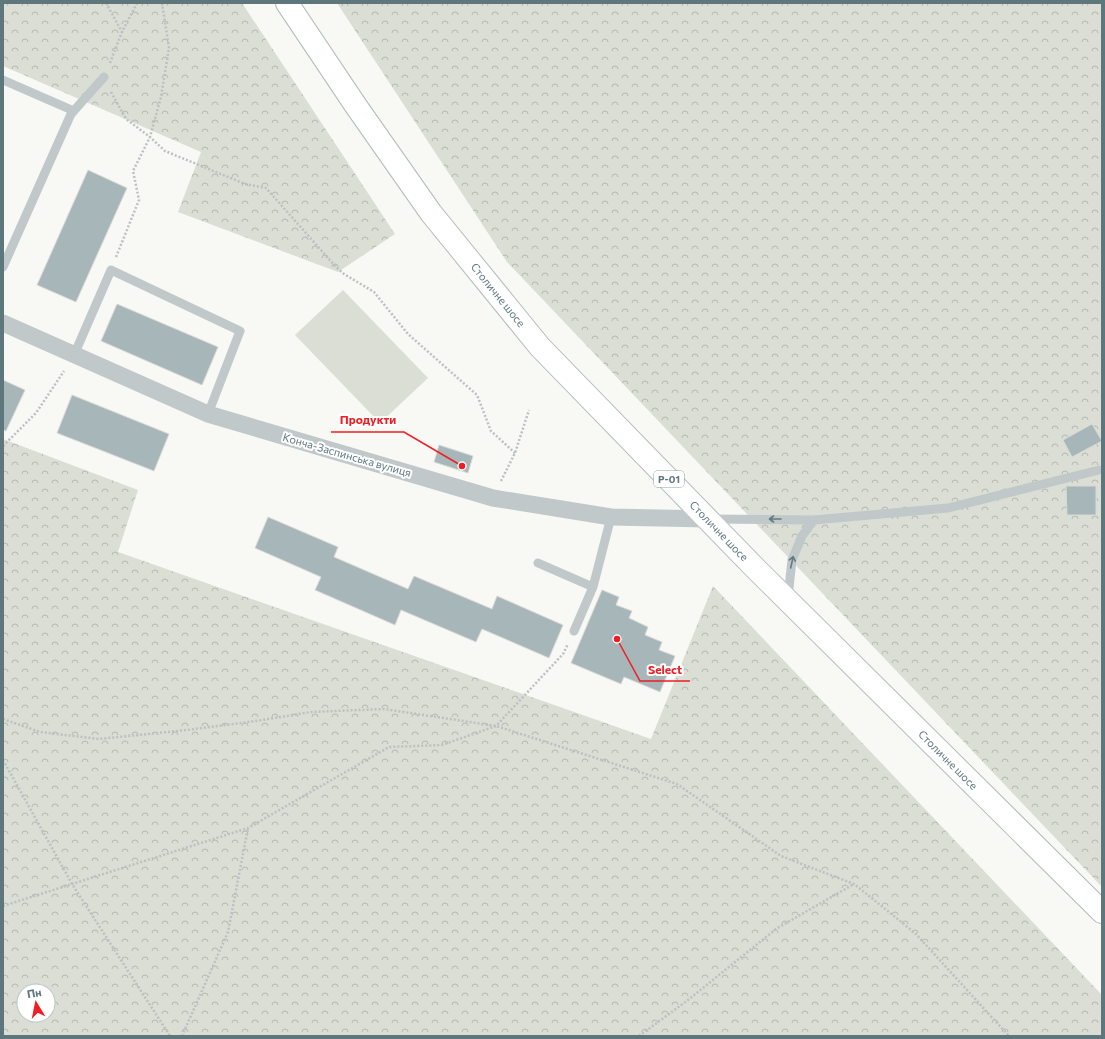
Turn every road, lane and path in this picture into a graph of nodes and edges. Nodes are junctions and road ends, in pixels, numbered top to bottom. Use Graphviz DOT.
graph roads {
  1 [pos="106,3"];
  2 [pos="137,3"];
  3 [pos="162,3"];
  4 [pos="287,3"];
  5 [pos="122,32"];
  6 [pos="104,77"];
  7 [pos="3,80"];
  8 [pos="74,111"];
  9 [pos="150,137"];
  10 [pos="3,267"];
  11 [pos="111,270"];
  12 [pos="3,323"];
  13 [pos="74,355"];
  14 [pos="529,410"];
  15 [pos="208,414"];
  16 [pos="3,446"];
  17 [pos="515,453"];
  18 [pos="1099,470"];
  19 [pos="493,498"];
  20 [pos="612,517"];
  21 [pos="708,519"];
  22 [pos="814,520"];
  23 [pos="538,563"];
  24 [pos="593,587"];
  25 [pos="787,601"];
  26 [pos="574,631"];
  27 [pos="3,719"];
  28 [pos="496,726"];
  29 [pos="3,760"];
  30 [pos="248,828"];
  31 [pos="72,884"];
  32 [pos="854,884"];
  33 [pos="3,906"];
  34 [pos="1102,912"];
  35 [pos="170,1036"];
  36 [pos="182,1036"];
  37 [pos="639,1036"];
  38 [pos="1009,1036"];
  1 -- 5 [label="path"];
  2 -- 5 [label="path"];
  3 -- 9 [label="path"];
  4 -- 21 [label="main road, Столичне шосе / Р-01"];
  5 -- 6 [label="path"];
  6 -- 8 [label="lane"];
  6 -- 9 [label="path"];
  7 -- 8 [label="lane"];
  8 -- 10 [label="lane"];
  9 -- 11 [label="path"];
  9 -- 17 [label="path"];
  11 -- 13 [label="lane"];
  11 -- 15 [label="lane"];
  12 -- 13 [label="street, Конча-Заспинська вулиця"];
  13 -- 15 [label="street, Конча-Заспинська вулиця"];
  13 -- 16 [label="path"];
  14 -- 17 [label="path"];
  15 -- 19 [label="street, Конча-Заспинська вулиця"];
  17 -- 19 [label="path"];
  18 -- 22 [label="lane"];
  19 -- 20 [label="street, Конча-Заспинська вулиця"];
  20 -- 21 [label="street, Конча-Заспинська вулиця"];
  20 -- 24 [label="lane"];
  22 -- 21 [label="lane, one-way"];
  21 -- 25 [label="main road, Столичне шосе / Р-01"];
  25 -- 22 [label="lane, one-way"];
  23 -- 24 [label="lane"];
  24 -- 26 [label="lane"];
  25 -- 34 [label="main road, Столичне шосе / Р-01"];
  26 -- 28 [label="path"];
  27 -- 28 [label="path"];
  28 -- 30 [label="path"];
  28 -- 32 [label="path"];
  29 -- 31 [label="path"];
  30 -- 31 [label="path"];
  30 -- 36 [label="path"];
  31 -- 33 [label="path"];
  31 -- 35 [label="path"];
  32 -- 37 [label="path"];
  32 -- 38 [label="path"];
}
